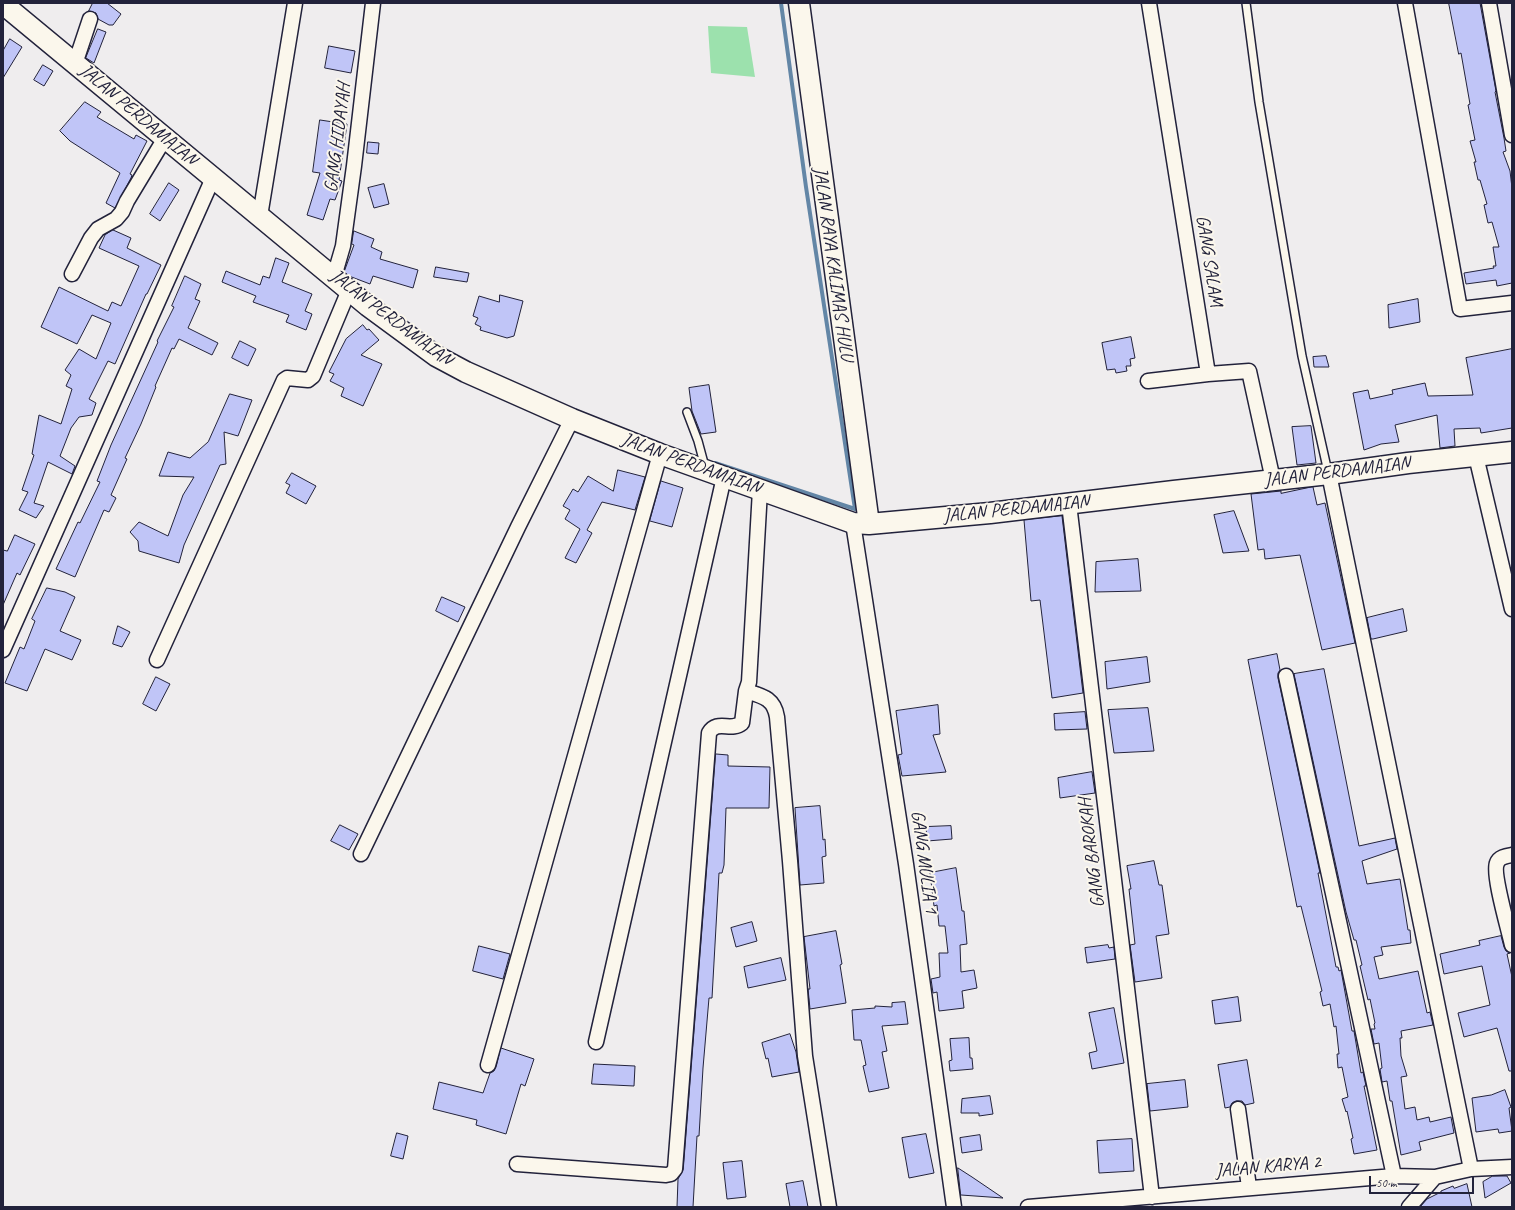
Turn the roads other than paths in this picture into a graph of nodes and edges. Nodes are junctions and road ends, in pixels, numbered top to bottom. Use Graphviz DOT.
graph roads {
  1 [pos="295,3"];
  2 [pos="373,3"];
  3 [pos="799,3"];
  4 [pos="1149,3"];
  5 [pos="1246,3"];
  6 [pos="1405,3"];
  7 [pos="1489,3"];
  8 [pos="5,9"];
  9 [pos="90,19"];
  10 [pos="74,61"];
  11 [pos="1512,135"];
  12 [pos="165,138"];
  13 [pos="213,178"];
  14 [pos="260,216"];
  15 [pos="72,274"];
  16 [pos="334,277"];
  17 [pos="349,290"];
  18 [pos="1512,303"];
  19 [pos="1208,374"];
  20 [pos="1148,381"];
  21 [pos="687,412"];
  22 [pos="572,419"];
  23 [pos="1512,452"];
  24 [pos="660,454"];
  25 [pos="1476,456"];
  26 [pos="705,469"];
  27 [pos="1329,474"];
  28 [pos="724,477"];
  29 [pos="1273,480"];
  30 [pos="760,490"];
  31 [pos="1069,504"];
  32 [pos="861,524"];
  33 [pos="1512,610"];
  34 [pos="3,650"];
  35 [pos="157,660"];
  36 [pos="1286,676"];
  37 [pos="746,691"];
  38 [pos="361,854"];
  39 [pos="1512,855"];
  40 [pos="1512,945"];
  41 [pos="596,1042"];
  42 [pos="488,1065"];
  43 [pos="1238,1109"];
  44 [pos="517,1164"];
  45 [pos="1512,1167"];
  46 [pos="1471,1170"];
  47 [pos="1394,1176"];
  48 [pos="1436,1177"];
  49 [pos="1249,1187"];
  50 [pos="1152,1197"];
  51 [pos="1188,1200"];
  52 [pos="829,1207"];
  53 [pos="954,1207"];
  54 [pos="1028,1207"];
  55 [pos="1409,1207"];
  1 -- 14 [label="street"];
  2 -- 16 [label="street, GANG HIDAYAH"];
  3 -- 32 [label="street, JALAN RAYA KALIMAS HULU"];
  4 -- 19 [label="street, GANG SALAM"];
  5 -- 27 [label="lane"];
  6 -- 18 [label="street"];
  7 -- 11 [label="street"];
  8 -- 10 [label="street, JALAN PERDAMAIAN"];
  9 -- 10 [label="street"];
  10 -- 12 [label="street, JALAN PERDAMAIAN"];
  12 -- 13 [label="street, JALAN PERDAMAIAN"];
  12 -- 15 [label="street"];
  13 -- 14 [label="street, JALAN PERDAMAIAN"];
  13 -- 34 [label="street"];
  14 -- 16 [label="street, JALAN PERDAMAIAN"];
  16 -- 17 [label="street, JALAN PERDAMAIAN"];
  17 -- 22 [label="street, JALAN PERDAMAIAN"];
  17 -- 35 [label="street"];
  19 -- 20 [label="street"];
  19 -- 29 [label="street"];
  21 -- 26 [label="lane"];
  22 -- 24 [label="street, JALAN PERDAMAIAN"];
  22 -- 38 [label="street"];
  23 -- 25 [label="street, JALAN PERDAMAIAN"];
  24 -- 26 [label="street, JALAN PERDAMAIAN"];
  24 -- 42 [label="street"];
  25 -- 27 [label="street, JALAN PERDAMAIAN"];
  25 -- 33 [label="street"];
  26 -- 28 [label="street, JALAN PERDAMAIAN"];
  27 -- 29 [label="street, JALAN PERDAMAIAN"];
  27 -- 46 [label="street"];
  28 -- 30 [label="street, JALAN PERDAMAIAN"];
  28 -- 41 [label="street"];
  29 -- 31 [label="street, JALAN PERDAMAIAN"];
  30 -- 32 [label="street, JALAN PERDAMAIAN"];
  30 -- 37 [label="street"];
  31 -- 32 [label="street, JALAN PERDAMAIAN"];
  31 -- 50 [label="street, GANG BAROKAH"];
  32 -- 53 [label="street, GANG MULIA 1"];
  36 -- 47 [label="street"];
  37 -- 44 [label="street"];
  37 -- 52 [label="street"];
  39 -- 40 [label="street"];
  43 -- 49 [label="street"];
  45 -- 46 [label="street, JALAN KARYA 2"];
  46 -- 48 [label="street, JALAN KARYA 2"];
  47 -- 48 [label="street, JALAN KARYA 2"];
  47 -- 49 [label="street, JALAN KARYA 2"];
  48 -- 55 [label="street"];
  49 -- 51 [label="street, JALAN KARYA 2"];
  50 -- 51 [label="street, JALAN KARYA 2"];
  50 -- 54 [label="street, JALAN KARYA 2"];
}
